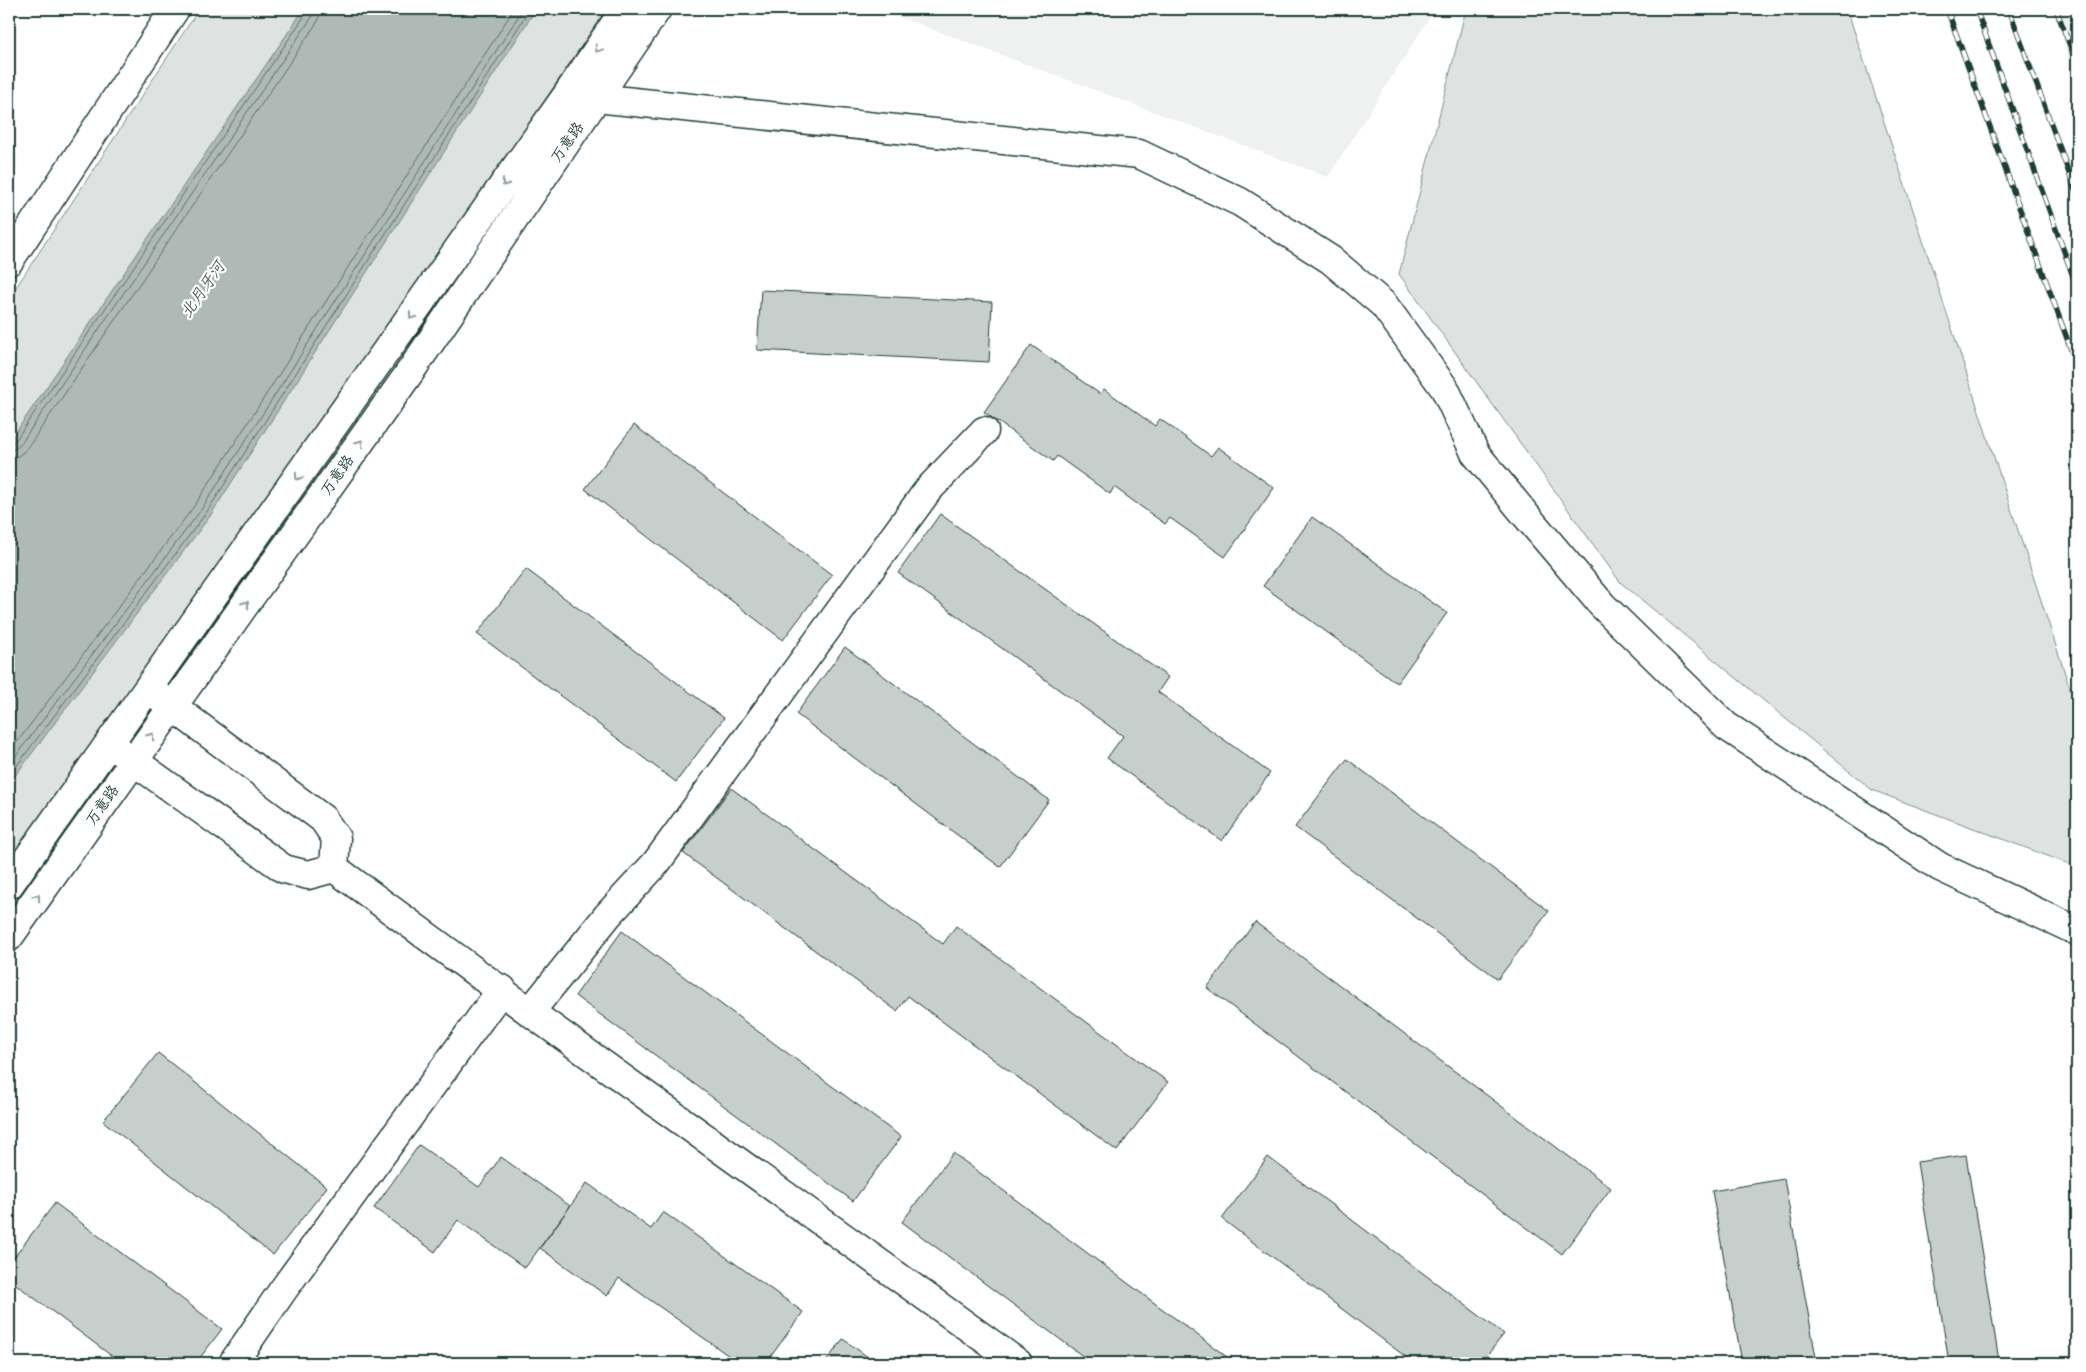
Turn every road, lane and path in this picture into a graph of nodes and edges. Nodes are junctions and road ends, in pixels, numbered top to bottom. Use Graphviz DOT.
graph roads {
  1 [pos="175,9"];
  2 [pos="625,9"];
  3 [pos="657,9"];
  4 [pos="567,95"];
  5 [pos="598,98"];
  6 [pos="9,261"];
  7 [pos="984,431"];
  8 [pos="149,689"];
  9 [pos="172,707"];
  10 [pos="110,744"];
  11 [pos="133,761"];
  12 [pos="334,868"];
  13 [pos="9,885"];
  14 [pos="2077,931"];
  15 [pos="9,937"];
  16 [pos="502,989"];
  17 [pos="530,1012"];
  18 [pos="233,1363"];
  19 [pos="1018,1363"];
  1 -- 6 [label="street"];
  2 -- 4 [label="street, 万意路, one-way"];
  3 -- 5 [label="street, 万意路"];
  4 -- 5 [label="street"];
  4 -- 8 [label="street, 万意路, one-way"];
  9 -- 5 [label="street, 万意路, one-way"];
  5 -- 14 [label="street"];
  7 -- 17 [label="street"];
  8 -- 9 [label="street"];
  8 -- 10 [label="street, 万意路"];
  11 -- 9 [label="street, 万意路, one-way"];
  9 -- 12 [label="street"];
  10 -- 11 [label="street"];
  10 -- 13 [label="street, 万意路"];
  11 -- 12 [label="street"];
  15 -- 11 [label="street, 万意路, one-way"];
  12 -- 16 [label="street"];
  16 -- 17 [label="street"];
  16 -- 18 [label="street"];
  17 -- 19 [label="street"];
}
